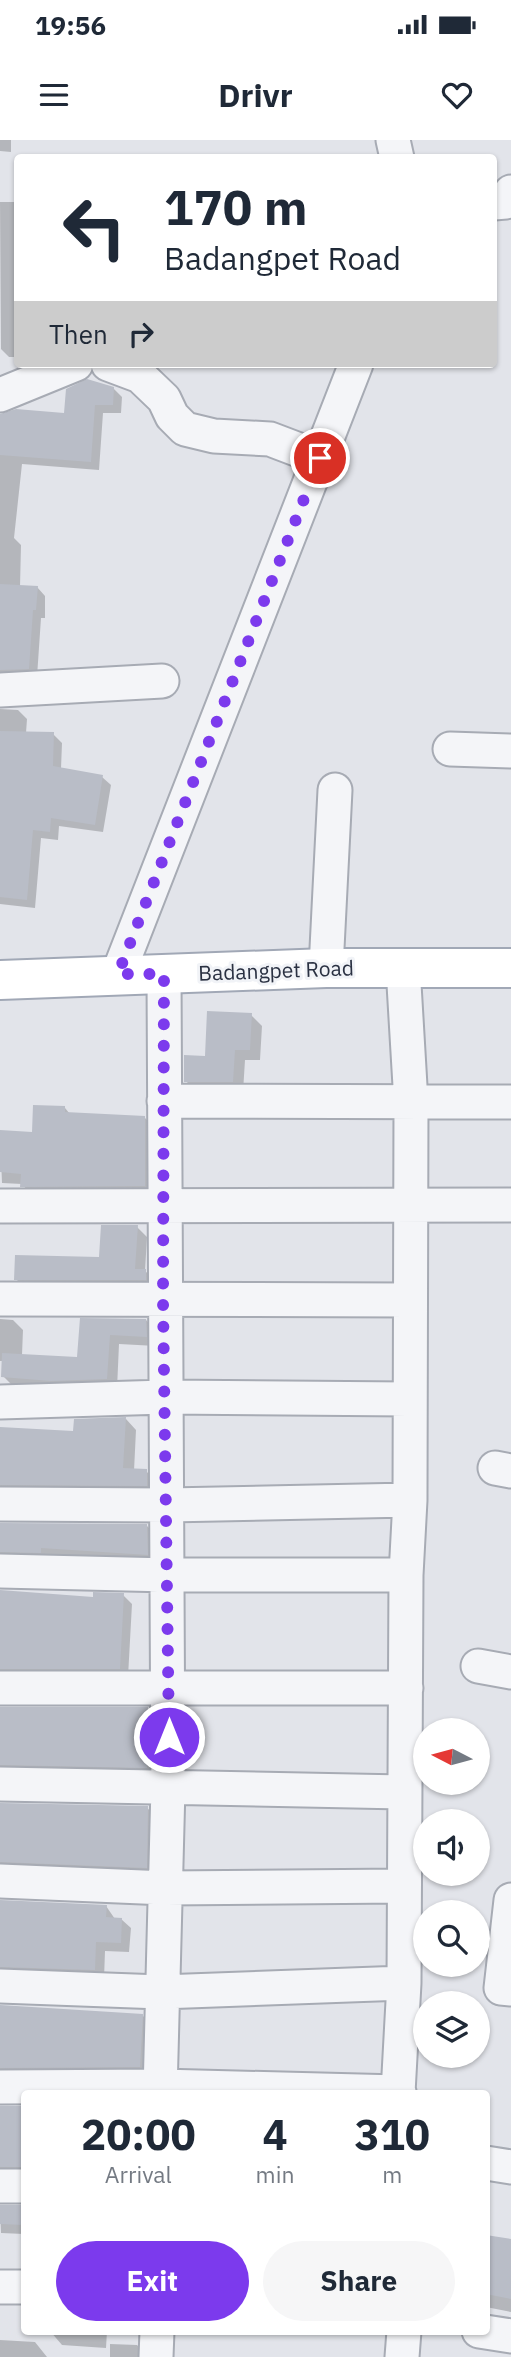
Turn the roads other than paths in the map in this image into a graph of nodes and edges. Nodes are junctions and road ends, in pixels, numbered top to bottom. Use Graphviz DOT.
graph roads {
  1 [pos="511,192"];
  2 [pos="497,203"];
  3 [pos="66,368"];
  4 [pos="119,368"];
  5 [pos="354,368"];
  6 [pos="0,395"];
  7 [pos="320,458"];
  8 [pos="162,681"];
  9 [pos="0,690"];
  10 [pos="450,749"];
  11 [pos="511,751"];
  12 [pos="335,790"];
  13 [pos="326,968"];
  14 [pos="403,968"];
  15 [pos="511,968"];
  16 [pos="118,974"];
  17 [pos="164,974"];
  18 [pos="0,980"];
  19 [pos="164,1101"];
  20 [pos="511,1102"];
  21 [pos="411,1103"];
  22 [pos="165,1203"];
  23 [pos="410,1203"];
  24 [pos="511,1205"];
  25 [pos="0,1206"];
  26 [pos="0,1299"];
  27 [pos="163,1300"];
  28 [pos="410,1300"];
  29 [pos="164,1397"];
  30 [pos="408,1399"];
  31 [pos="0,1402"];
  32 [pos="410,1500"];
  33 [pos="0,1504"];
  34 [pos="168,1505"];
  35 [pos="0,1571"];
  36 [pos="169,1575"];
  37 [pos="405,1575"];
  38 [pos="478,1666"];
  39 [pos="511,1672"];
  40 [pos="0,1688"];
  41 [pos="169,1688"];
  42 [pos="406,1688"];
  43 [pos="0,1784"];
  44 [pos="169,1787"];
  45 [pos="403,1791"];
  46 [pos="0,1881"];
  47 [pos="402,1886"];
  48 [pos="166,1888"];
  49 [pos="511,1900"];
  50 [pos="404,1983"];
  51 [pos="0,1986"];
  52 [pos="511,1989"];
  53 [pos="161,1992"];
  54 [pos="0,2087"];
  55 [pos="160,2089"];
  56 [pos="239,2090"];
  57 [pos="398,2090"];
  58 [pos="490,2164"];
  59 [pos="511,2167"];
  60 [pos="0,2186"];
  61 [pos="21,2186"];
  62 [pos="0,2287"];
  63 [pos="21,2287"];
  64 [pos="490,2333"];
  65 [pos="157,2335"];
  66 [pos="404,2335"];
  67 [pos="511,2336"];
  68 [pos="156,2357"];
  69 [pos="402,2357"];
  1 -- 2 [label="street"];
  3 -- 6 [label="street"];
  4 -- 7 [label="street"];
  5 -- 7 [label="street"];
  7 -- 16 [label="street"];
  8 -- 9 [label="street"];
  10 -- 11 [label="street"];
  12 -- 13 [label="street"];
  13 -- 14 [label="main road, Badangpet Road"];
  13 -- 17 [label="main road, Badangpet Road"];
  14 -- 15 [label="main road, Badangpet Road"];
  14 -- 21 [label="street"];
  16 -- 17 [label="main road, Badangpet Road"];
  16 -- 18 [label="main road, Badangpet Road"];
  17 -- 19 [label="street"];
  19 -- 21 [label="street"];
  19 -- 22 [label="street"];
  20 -- 21 [label="street"];
  21 -- 23 [label="street"];
  22 -- 23 [label="street"];
  22 -- 25 [label="street"];
  22 -- 27 [label="street"];
  23 -- 24 [label="street"];
  23 -- 28 [label="street"];
  26 -- 27 [label="street"];
  27 -- 28 [label="street"];
  27 -- 29 [label="street"];
  28 -- 30 [label="street"];
  29 -- 30 [label="street"];
  29 -- 31 [label="street"];
  29 -- 34 [label="street"];
  30 -- 32 [label="street"];
  32 -- 34 [label="street"];
  32 -- 37 [label="street"];
  33 -- 34 [label="street"];
  34 -- 36 [label="street"];
  35 -- 36 [label="street"];
  36 -- 37 [label="street"];
  36 -- 41 [label="street"];
  37 -- 42 [label="street"];
  38 -- 39 [label="street"];
  40 -- 41 [label="street"];
  41 -- 42 [label="street"];
  41 -- 44 [label="street"];
  42 -- 45 [label="street"];
  43 -- 44 [label="street"];
  44 -- 45 [label="street"];
  44 -- 48 [label="street"];
  45 -- 47 [label="street"];
  46 -- 48 [label="street"];
  47 -- 48 [label="street"];
  47 -- 50 [label="street"];
  48 -- 53 [label="street"];
  49 -- 52 [label="street"];
  50 -- 53 [label="street"];
  50 -- 57 [label="street"];
  51 -- 53 [label="street"];
  53 -- 55 [label="street"];
  54 -- 55 [label="street"];
  55 -- 56 [label="street"];
  58 -- 59 [label="street"];
  60 -- 61 [label="street"];
  62 -- 63 [label="street"];
  64 -- 67 [label="street"];
  65 -- 68 [label="street"];
  66 -- 69 [label="street"];
}
